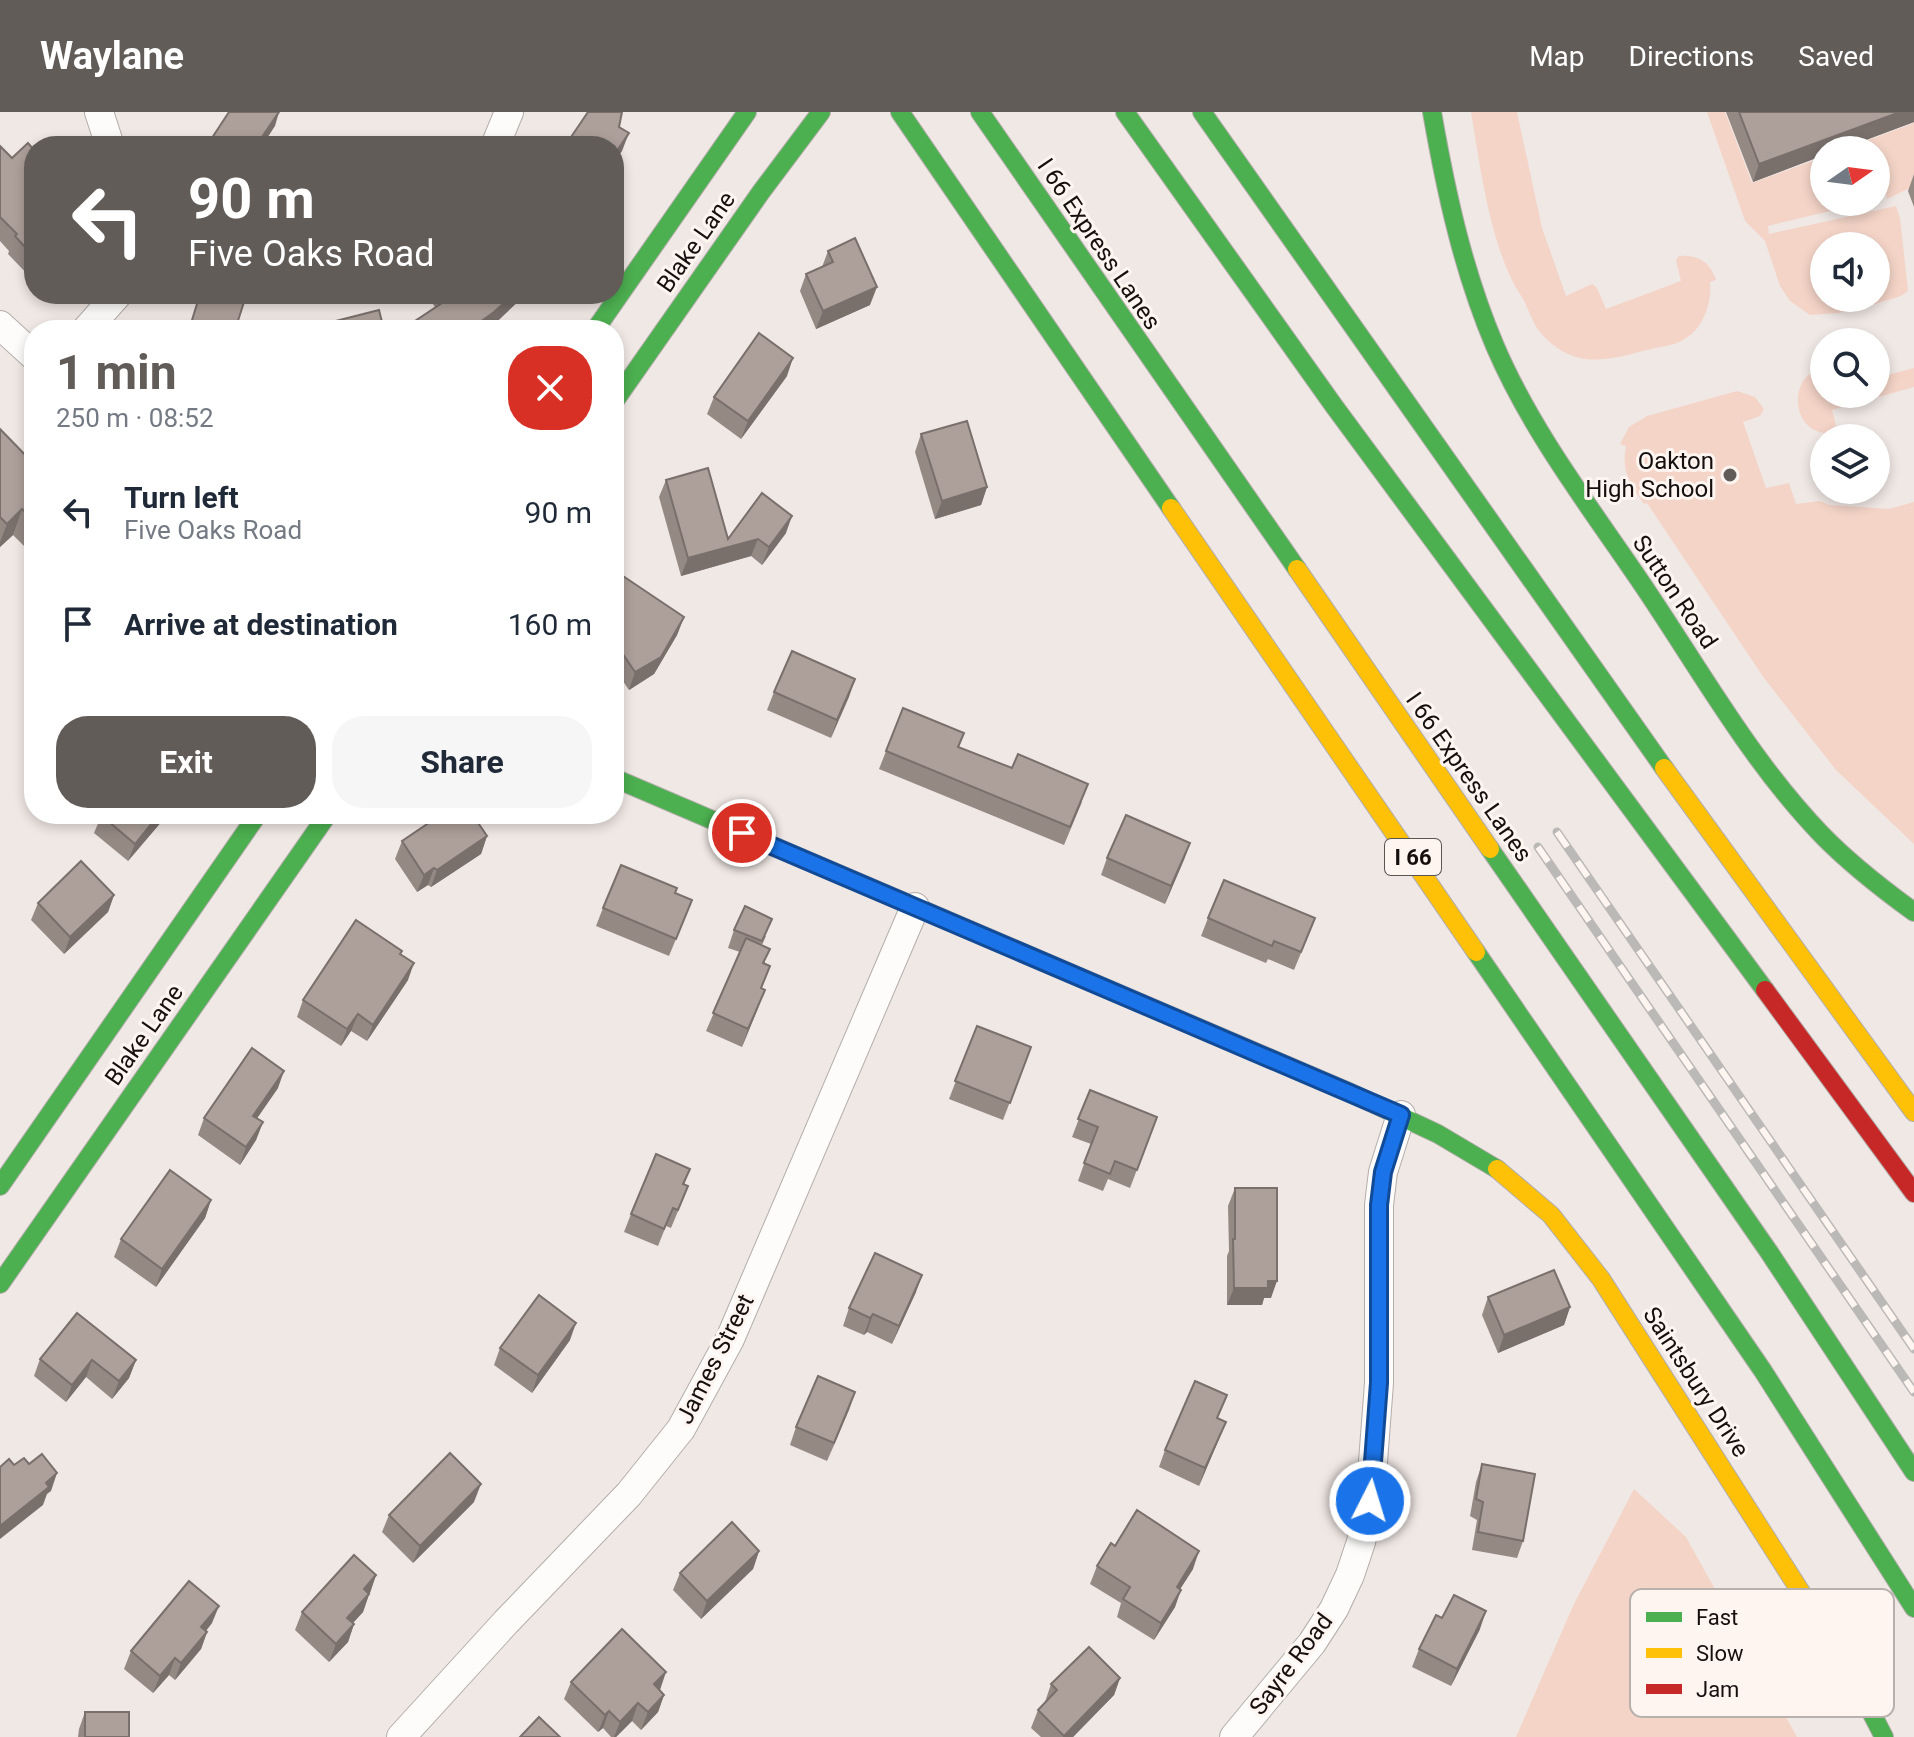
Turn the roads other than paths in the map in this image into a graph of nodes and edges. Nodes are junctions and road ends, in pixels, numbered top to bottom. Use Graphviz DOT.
graph roads {
  1 [pos="99,112"];
  2 [pos="509,112"];
  3 [pos="747,112"];
  4 [pos="821,112"];
  5 [pos="900,112"];
  6 [pos="980,112"];
  7 [pos="1125,112"];
  8 [pos="1202,112"];
  9 [pos="1432,112"];
  10 [pos="107,136"];
  11 [pos="499,136"];
  12 [pos="624,288"];
  13 [pos="109,304"];
  14 [pos="95,320"];
  15 [pos="0,325"];
  16 [pos="24,347"];
  17 [pos="624,388"];
  18 [pos="624,782"];
  19 [pos="251,824"];
  20 [pos="321,824"];
  21 [pos="915,907"];
  22 [pos="1914,912"];
  23 [pos="1879,1064"];
  24 [pos="1914,1085"];
  25 [pos="1914,1112"];
  26 [pos="1401,1115"];
  27 [pos="0,1186"];
  28 [pos="1914,1193"];
  29 [pos="0,1284"];
  30 [pos="1914,1472"];
  31 [pos="1799,1589"];
  32 [pos="1914,1608"];
  33 [pos="1874,1717"];
  34 [pos="401,1737"];
  35 [pos="1234,1737"];
  36 [pos="1884,1737"];
  1 -- 10 [label="street"];
  2 -- 11 [label="street"];
  3 -- 12 [label="main road, Blake Lane"];
  4 -- 17 [label="main road, Blake Lane"];
  5 -- 32 [label="main road, I 66"];
  6 -- 30 [label="main road, I 66 Express Lanes"];
  7 -- 28 [label="main road"];
  8 -- 23 [label="main road"];
  9 -- 22 [label="main road, Sutton Road"];
  13 -- 14 [label="street"];
  15 -- 16 [label="street"];
  18 -- 21 [label="main road, Saintsbury Drive"];
  19 -- 27 [label="main road, Blake Lane"];
  20 -- 29 [label="main road, Blake Lane"];
  21 -- 26 [label="main road, Saintsbury Drive"];
  21 -- 34 [label="street, James Street"];
  23 -- 24 [label="main road"];
  23 -- 25 [label="main road"];
  26 -- 31 [label="main road, Saintsbury Drive"];
  26 -- 35 [label="street, Sayre Road"];
  33 -- 36 [label="main road, Saintsbury Drive"];
}
